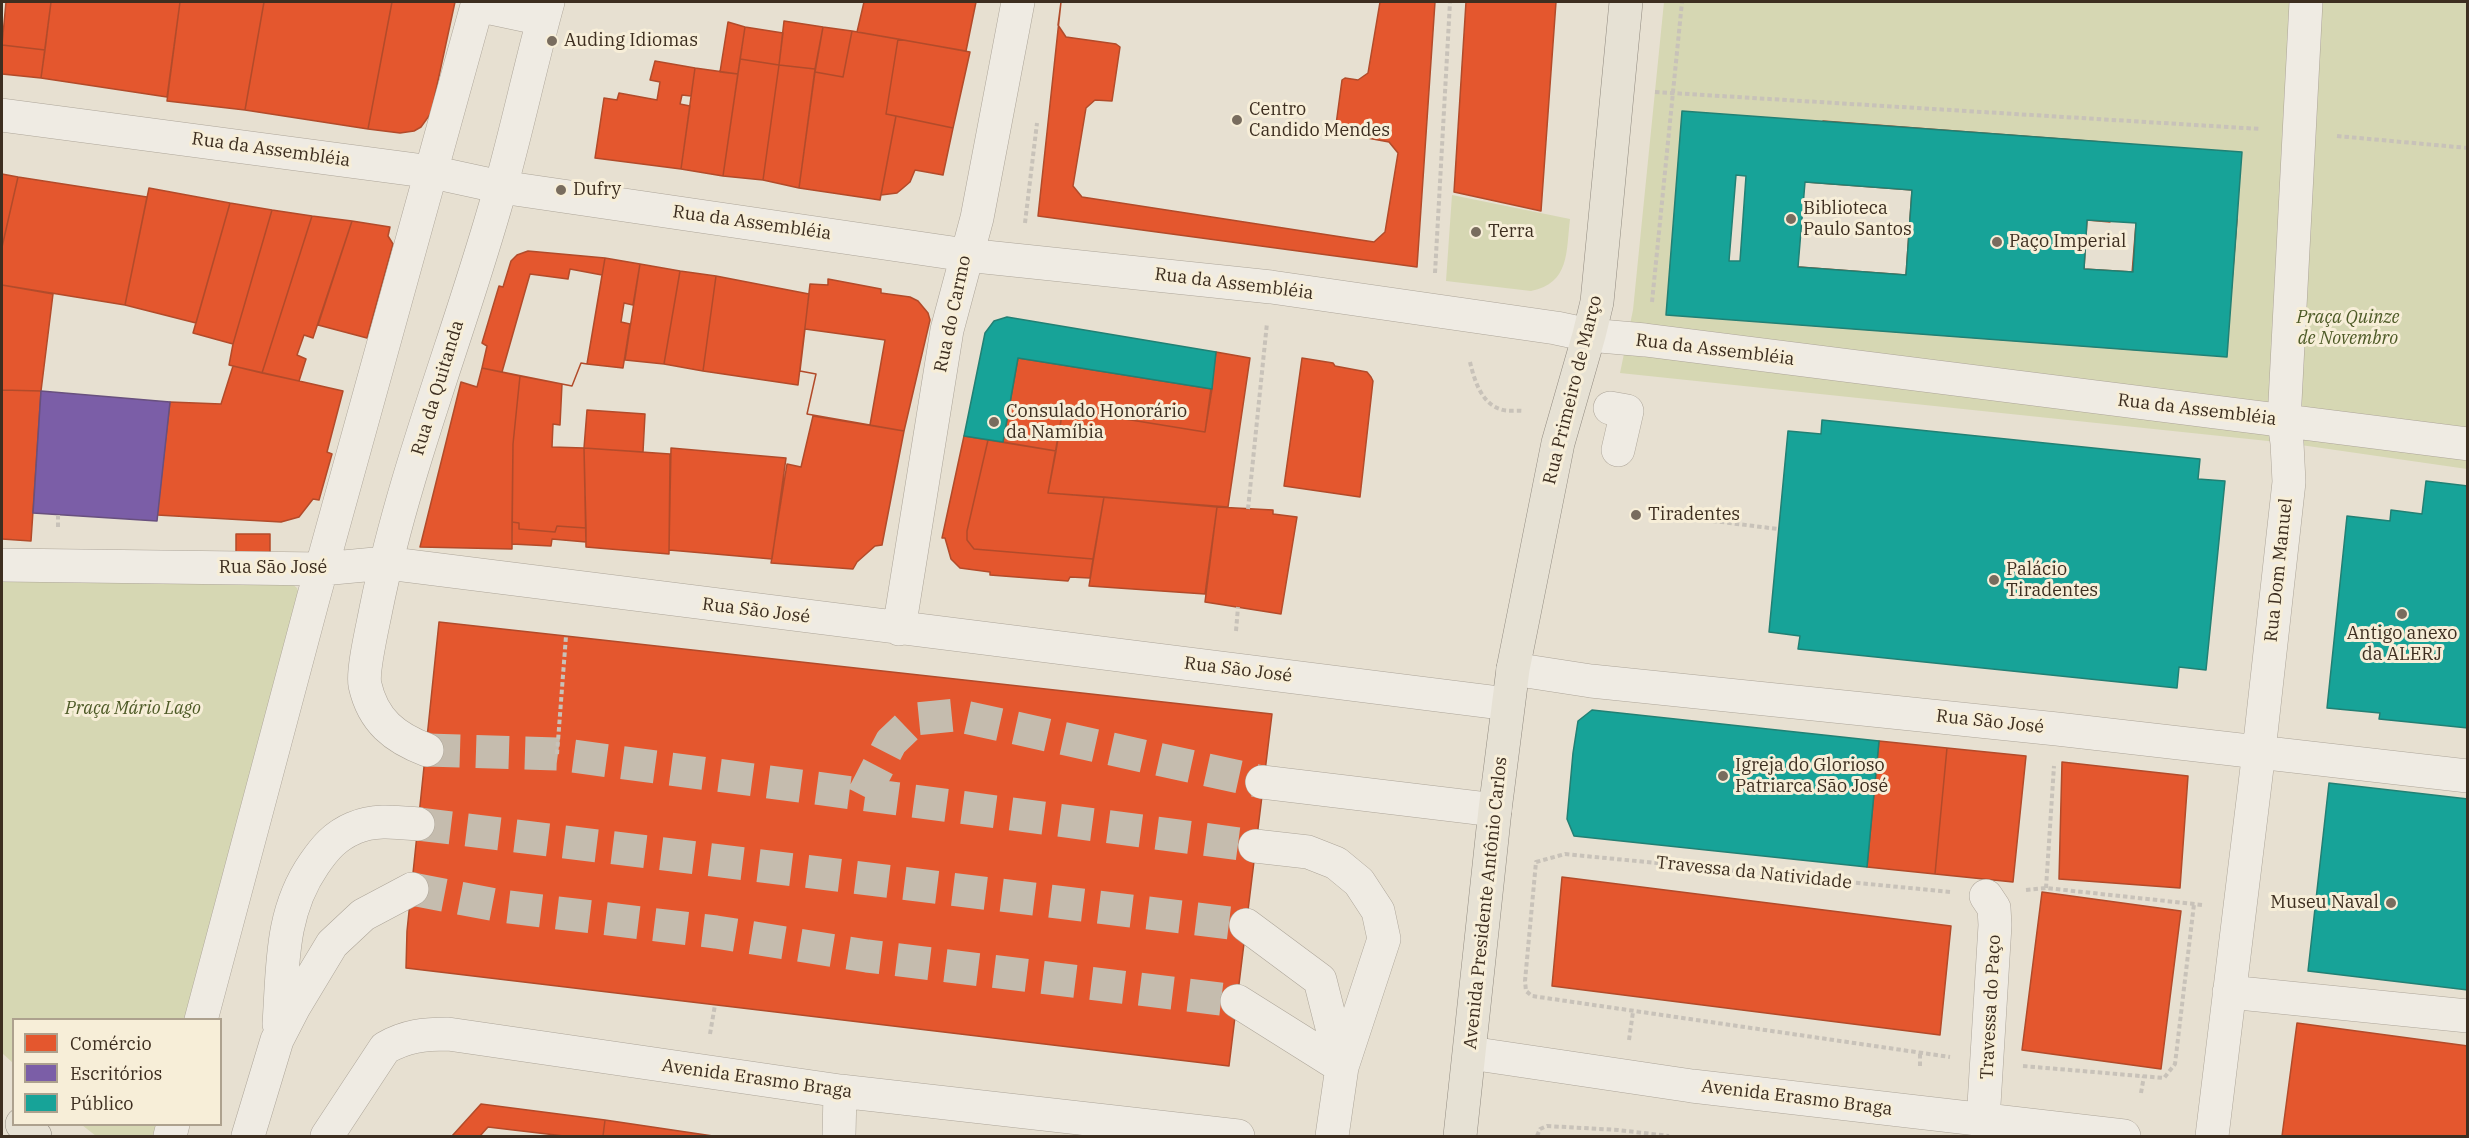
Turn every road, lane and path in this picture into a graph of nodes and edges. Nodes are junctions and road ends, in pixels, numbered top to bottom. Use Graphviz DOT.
graph roads {
  1 [pos="1018,2"];
  2 [pos="1450,2"];
  3 [pos="1626,2"];
  4 [pos="1682,2"];
  5 [pos="2306,2"];
  6 [pos="478,3"];
  7 [pos="546,10"];
  8 [pos="1618,90"];
  9 [pos="1674,94"];
  10 [pos="2,115"];
  11 [pos="1037,118"];
  12 [pos="2299,132"];
  13 [pos="2468,148"];
  14 [pos="432,172"];
  15 [pos="501,187"];
  16 [pos="1036,224"];
  17 [pos="966,255"];
  18 [pos="1434,281"];
  19 [pos="1271,287"];
  20 [pos="1589,335"];
  21 [pos="1645,340"];
  22 [pos="1470,362"];
  23 [pos="1610,408"];
  24 [pos="1524,411"];
  25 [pos="2284,421"];
  26 [pos="2468,444"];
  27 [pos="1618,450"];
  28 [pos="1248,509"];
  29 [pos="1705,520"];
  30 [pos="1778,529"];
  31 [pos="386,563"];
  32 [pos="2,565"];
  33 [pos="322,569"];
  34 [pos="899,629"];
  35 [pos="566,636"];
  36 [pos="1513,669"];
  37 [pos="1508,704"];
  38 [pos="2057,729"];
  39 [pos="427,750"];
  40 [pos="2259,752"];
  41 [pos="557,754"];
  42 [pos="2468,776"];
  43 [pos="1262,782"];
  44 [pos="1495,810"];
  45 [pos="418,824"];
  46 [pos="1256,846"];
  47 [pos="2046,888"];
  48 [pos="412,889"];
  49 [pos="1986,896"];
  50 [pos="2194,904"];
  51 [pos="2239,909"];
  52 [pos="1246,925"];
  53 [pos="2229,992"];
  54 [pos="1237,1001"];
  55 [pos="1633,1012"];
  56 [pos="2468,1016"];
  57 [pos="202,1018"];
  58 [pos="278,1040"];
  59 [pos="1628,1042"];
  60 [pos="1920,1052"];
  61 [pos="1470,1053"];
  62 [pos="1988,1062"];
  63 [pos="1920,1066"];
  64 [pos="1342,1067"];
  65 [pos="2144,1076"];
  66 [pos="840,1091"];
  67 [pos="2141,1093"];
  68 [pos="1983,1121"];
  69 [pos="23,1126"];
  70 [pos="35,1137"];
  71 [pos="248,1137"];
  72 [pos="327,1137"];
  73 [pos="839,1137"];
  74 [pos="1238,1137"];
  75 [pos="1332,1137"];
  76 [pos="1460,1137"];
  77 [pos="1537,1137"];
  78 [pos="1669,1137"];
  79 [pos="2124,1137"];
  80 [pos="2212,1137"];
  1 -- 17 [label="street, Rua do Carmo"];
  2 -- 18 [label="path"];
  3 -- 8 [label="main road, Rua Primeiro de Março"];
  4 -- 9 [label="path"];
  5 -- 12 [label="street, Rua Dom Manuel"];
  6 -- 7 [label="street"];
  6 -- 14 [label="street"];
  7 -- 15 [label="street, Rua da Quitanda"];
  8 -- 9 [label="path"];
  8 -- 20 [label="main road, Rua Primeiro de Março"];
  9 -- 12 [label="path"];
  9 -- 21 [label="path"];
  10 -- 14 [label="street, Rua da Assembléia"];
  11 -- 16 [label="path"];
  12 -- 13 [label="path"];
  12 -- 25 [label="street, Rua Dom Manuel"];
  14 -- 15 [label="street, Rua da Assembléia"];
  14 -- 33 [label="street"];
  15 -- 17 [label="street, Rua da Assembléia"];
  15 -- 31 [label="street, Rua da Quitanda"];
  17 -- 19 [label="street, Rua da Assembléia"];
  17 -- 34 [label="street, Rua do Carmo"];
  19 -- 20 [label="street, Rua da Assembléia"];
  19 -- 28 [label="path"];
  20 -- 21 [label="street, Rua da Assembléia"];
  20 -- 36 [label="main road, Rua Primeiro de Março"];
  21 -- 25 [label="street, Rua da Assembléia"];
  22 -- 24 [label="path"];
  23 -- 27 [label="street"];
  25 -- 26 [label="street, Rua da Assembléia"];
  25 -- 40 [label="street, Rua Dom Manuel"];
  29 -- 30 [label="path"];
  31 -- 33 [label="street, Rua São José"];
  31 -- 34 [label="street, Rua São José"];
  31 -- 39 [label="street, Rua da Quitanda"];
  32 -- 33 [label="street, Rua São José"];
  33 -- 57 [label="street"];
  34 -- 37 [label="street, Rua São José"];
  35 -- 41 [label="path"];
  36 -- 37 [label="main road, Avenida Presidente Antônio Carlos"];
  36 -- 38 [label="street, Rua São José"];
  37 -- 44 [label="main road, Avenida Presidente Antônio Carlos"];
  38 -- 40 [label="street, Rua São José"];
  38 -- 47 [label="path"];
  40 -- 42 [label="street, Rua São José"];
  40 -- 51 [label="street, Rua Dom Manuel"];
  43 -- 44 [label="street"];
  44 -- 61 [label="main road, Avenida Presidente Antônio Carlos"];
  45 -- 58 [label="street"];
  46 -- 64 [label="street"];
  47 -- 49 [label="path, Travessa da Natividade"];
  47 -- 50 [label="path, Travessa da Natividade"];
  48 -- 58 [label="street"];
  49 -- 55 [label="path, Travessa da Natividade"];
  49 -- 62 [label="street, Travessa do Paço"];
  50 -- 51 [label="path, Travessa da Natividade"];
  50 -- 65 [label="path"];
  51 -- 53 [label="street, Rua Dom Manuel"];
  52 -- 64 [label="street"];
  53 -- 56 [label="street"];
  53 -- 80 [label="street, Rua Dom Manuel"];
  54 -- 64 [label="street"];
  55 -- 59 [label="path"];
  55 -- 60 [label="path"];
  58 -- 71 [label="street"];
  60 -- 62 [label="path"];
  60 -- 63 [label="path"];
  61 -- 68 [label="street, Avenida Erasmo Braga"];
  61 -- 76 [label="main road, Avenida Presidente Antônio Carlos"];
  62 -- 65 [label="path"];
  62 -- 68 [label="street, Travessa do Paço"];
  64 -- 75 [label="street"];
  65 -- 67 [label="path"];
  66 -- 72 [label="street, Avenida Erasmo Braga"];
  66 -- 73 [label="street"];
  66 -- 74 [label="street, Avenida Erasmo Braga"];
  68 -- 79 [label="street, Avenida Erasmo Braga"];
  69 -- 70 [label="main road"];
  77 -- 78 [label="path"];
}
